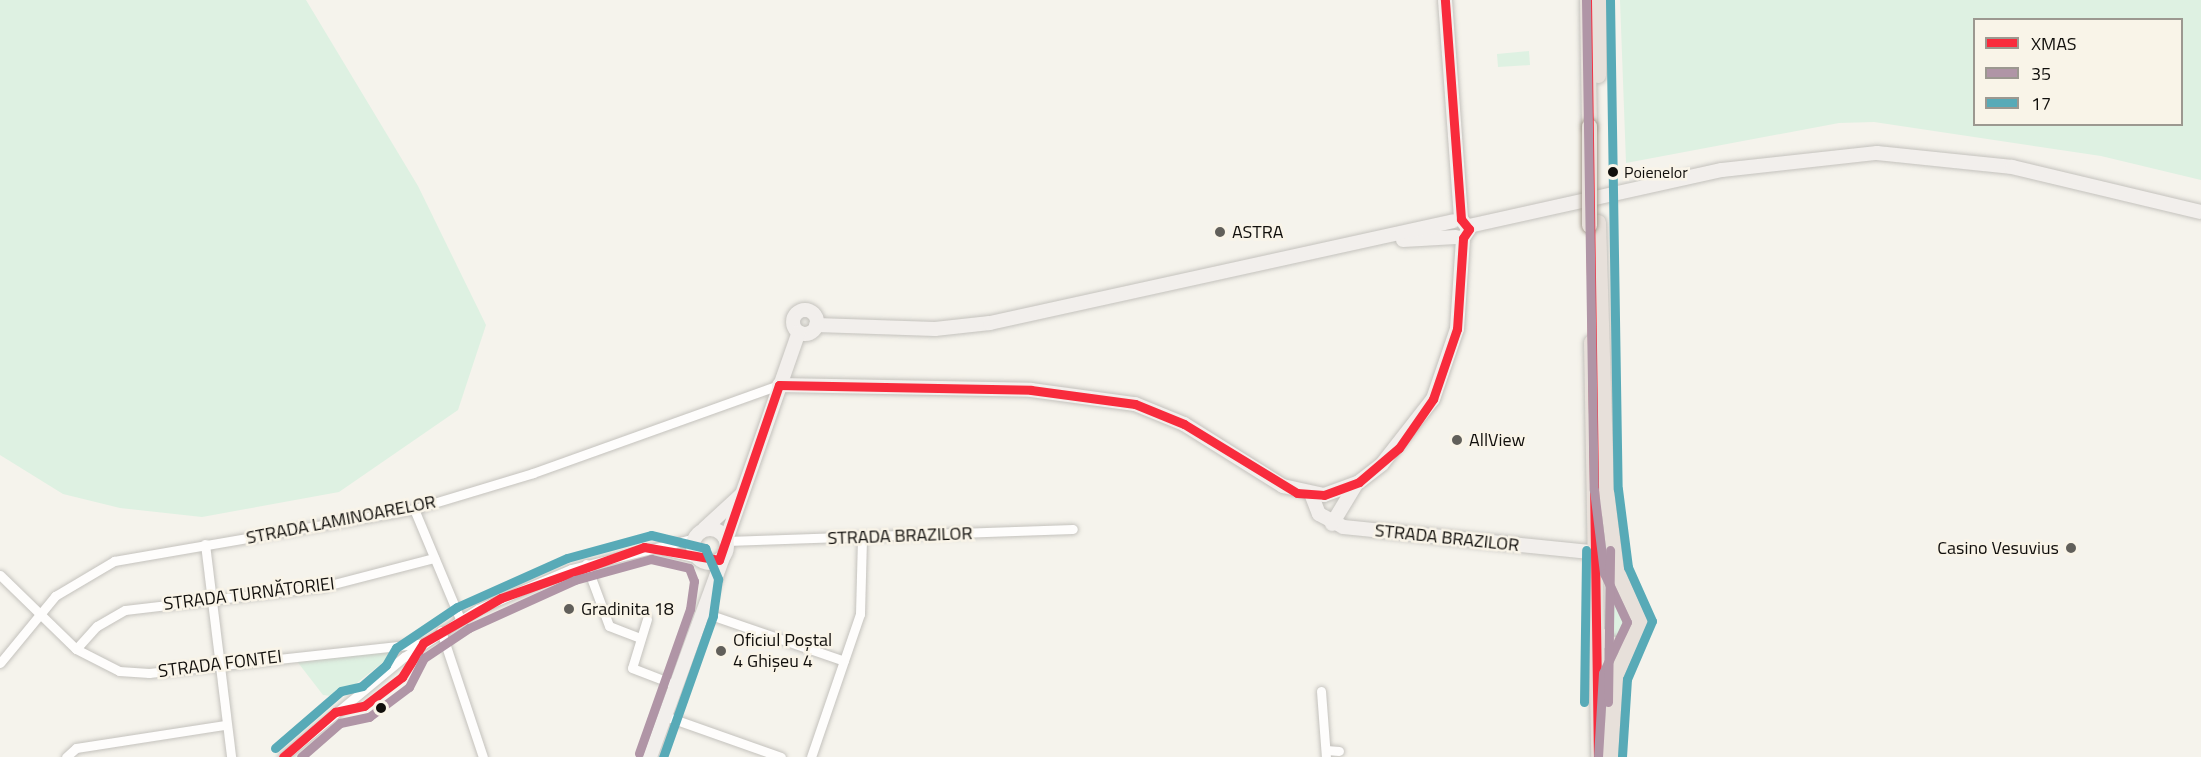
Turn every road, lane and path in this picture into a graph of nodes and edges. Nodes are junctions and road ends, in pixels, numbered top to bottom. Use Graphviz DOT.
graph roads {
  1 [pos="1445,0"];
  2 [pos="1587,0"];
  3 [pos="1598,0"];
  4 [pos="1594,126"];
  5 [pos="2201,212"];
  6 [pos="1594,223"];
  7 [pos="1460,228"];
  8 [pos="816,325"];
  9 [pos="799,332"];
  10 [pos="779,385"];
  11 [pos="1359,482"];
  12 [pos="742,494"];
  13 [pos="1312,496"];
  14 [pos="414,509"];
  15 [pos="1332,524"];
  16 [pos="1073,529"];
  17 [pos="699,534"];
  18 [pos="862,538"];
  19 [pos="727,540"];
  20 [pos="205,544"];
  21 [pos="651,547"];
  22 [pos="1598,553"];
  23 [pos="723,557"];
  24 [pos="434,558"];
  25 [pos="700,559"];
  26 [pos="586,564"];
  27 [pos="0,575"];
  28 [pos="211,602"];
  29 [pos="1632,604"];
  30 [pos="1599,607"];
  31 [pos="702,612"];
  32 [pos="35,613"];
  33 [pos="460,619"];
  34 [pos="647,619"];
  35 [pos="441,631"];
  36 [pos="1596,632"];
  37 [pos="640,638"];
  38 [pos="1628,642"];
  39 [pos="423,643"];
  40 [pos="76,649"];
  41 [pos="844,661"];
  42 [pos="0,663"];
  43 [pos="218,664"];
  44 [pos="676,685"];
  45 [pos="1321,691"];
  46 [pos="665,716"];
  47 [pos="225,725"];
  48 [pos="1339,751"];
  49 [pos="1326,754"];
  50 [pos="66,757"];
  51 [pos="231,757"];
  52 [pos="283,757"];
  53 [pos="483,757"];
  54 [pos="650,757"];
  55 [pos="781,757"];
  56 [pos="811,757"];
  57 [pos="1598,757"];
  58 [pos="1610,757"];
  1 -- 7 [label="street"];
  2 -- 4 [label="main road"];
  3 -- 4 [label="main road"];
  4 -- 6 [label="main road"];
  5 -- 7 [label="street"];
  6 -- 22 [label="main road"];
  6 -- 29 [label="main road"];
  7 -- 8 [label="street"];
  7 -- 11 [label="street"];
  8 -- 9 [label="street"];
  8 -- 9 [label="street"];
  9 -- 10 [label="street"];
  10 -- 12 [label="street"];
  10 -- 13 [label="street"];
  10 -- 14 [label="street, STRADA LAMINOARELOR"];
  11 -- 13 [label="street"];
  11 -- 15 [label="street"];
  12 -- 17 [label="street"];
  12 -- 19 [label="street"];
  13 -- 15 [label="street"];
  14 -- 20 [label="street, STRADA LAMINOARELOR"];
  14 -- 24 [label="street"];
  15 -- 22 [label="street, STRADA BRAZILOR"];
  16 -- 18 [label="street, STRADA BRAZILOR"];
  17 -- 19 [label="street"];
  17 -- 21 [label="street"];
  17 -- 25 [label="street"];
  18 -- 19 [label="street, STRADA BRAZILOR"];
  18 -- 41 [label="street"];
  19 -- 23 [label="street"];
  20 -- 28 [label="street"];
  20 -- 32 [label="street, STRADA LAMINOARELOR"];
  21 -- 25 [label="street"];
  21 -- 26 [label="street"];
  22 -- 30 [label="main road"];
  23 -- 25 [label="street"];
  23 -- 31 [label="street"];
  24 -- 28 [label="street, STRADA TURNĂTORIEI"];
  24 -- 33 [label="street"];
  25 -- 31 [label="street"];
  26 -- 33 [label="street"];
  26 -- 37 [label="street"];
  27 -- 32 [label="street, STRADA FONTEI"];
  28 -- 40 [label="street, STRADA TURNĂTORIEI"];
  28 -- 43 [label="street"];
  29 -- 30 [label="main road"];
  29 -- 38 [label="main road"];
  30 -- 36 [label="main road"];
  31 -- 41 [label="street"];
  31 -- 44 [label="street"];
  32 -- 40 [label="street, STRADA FONTEI"];
  32 -- 42 [label="street, STRADA LAMINOARELOR"];
  33 -- 35 [label="street"];
  34 -- 37 [label="street"];
  35 -- 39 [label="street"];
  35 -- 53 [label="street"];
  36 -- 38 [label="main road"];
  36 -- 57 [label="main road"];
  37 -- 44 [label="street"];
  38 -- 58 [label="main road"];
  39 -- 43 [label="street, STRADA FONTEI"];
  39 -- 52 [label="street"];
  40 -- 43 [label="street, STRADA FONTEI"];
  41 -- 56 [label="street"];
  43 -- 47 [label="street"];
  44 -- 46 [label="street"];
  45 -- 49 [label="street"];
  46 -- 54 [label="street"];
  46 -- 55 [label="street"];
  47 -- 50 [label="street"];
  47 -- 51 [label="street"];
  48 -- 49 [label="street"];
}
